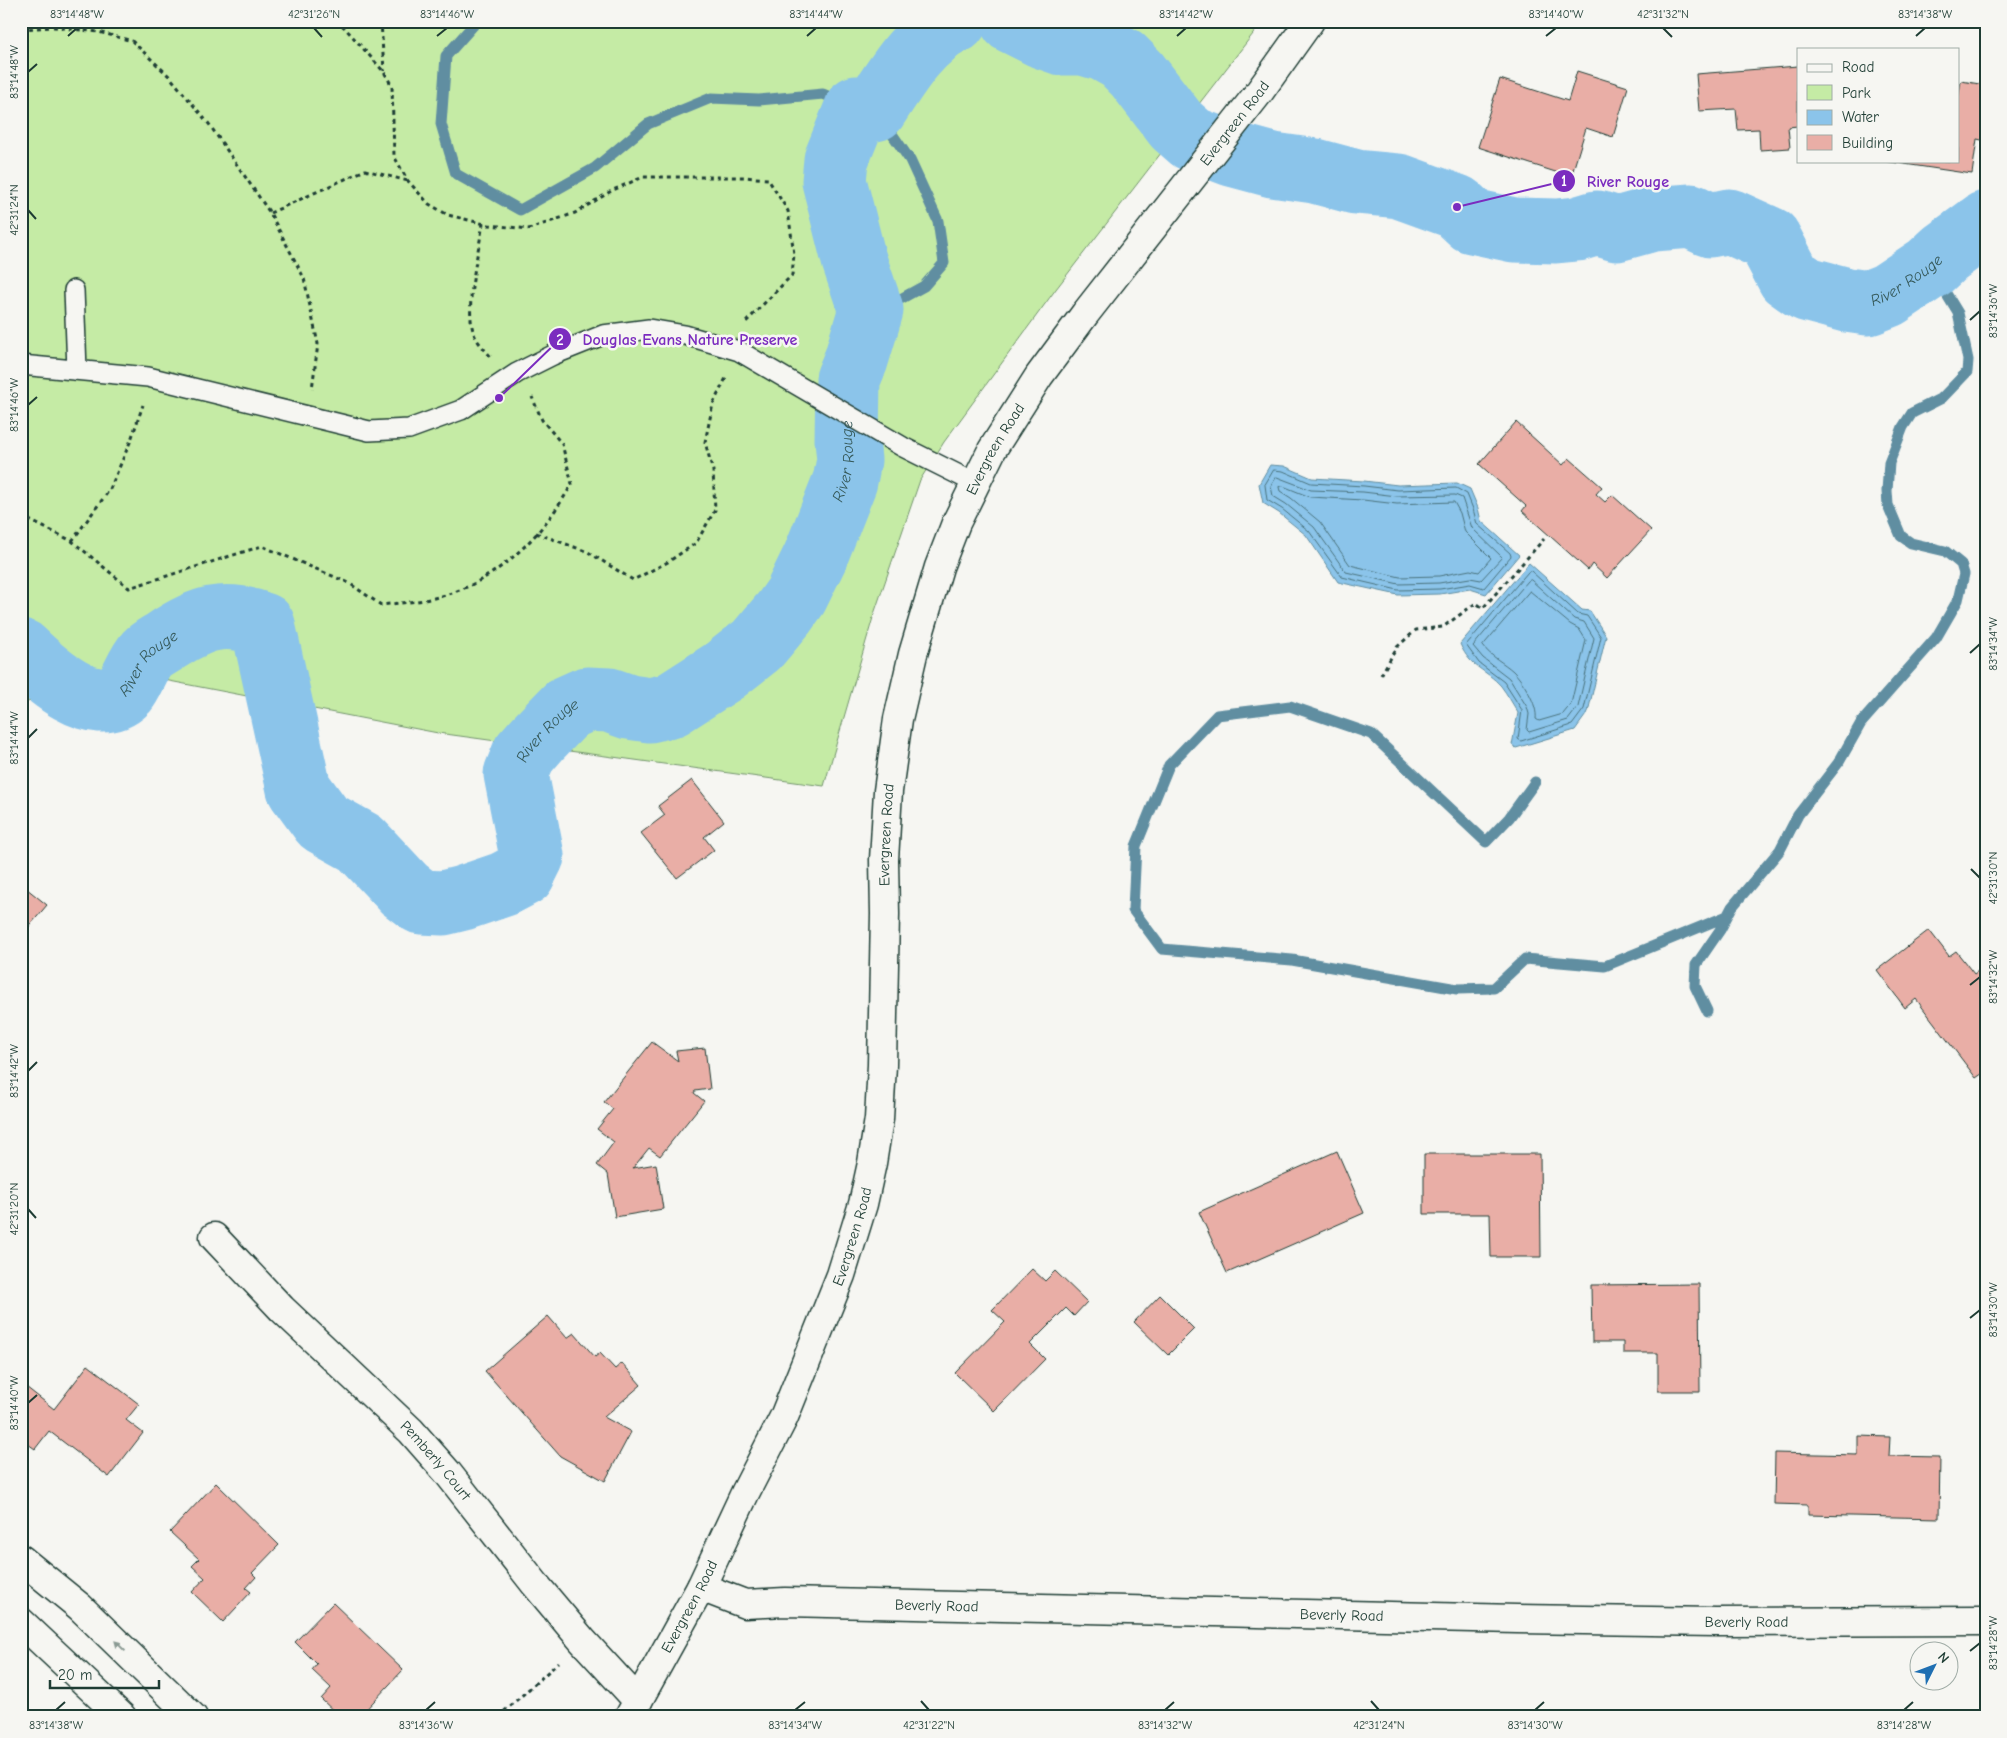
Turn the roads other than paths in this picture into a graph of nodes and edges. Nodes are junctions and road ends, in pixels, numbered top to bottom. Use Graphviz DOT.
graph roads {
  1 [pos="1310,21"];
  2 [pos="74,290"];
  3 [pos="21,365"];
  4 [pos="76,370"];
  5 [pos="975,483"];
  6 [pos="214,1237"];
  7 [pos="21,1558"];
  8 [pos="701,1587"];
  9 [pos="1986,1621"];
  10 [pos="21,1622"];
  11 [pos="634,1709"];
  12 [pos="122,1717"];
  13 [pos="193,1717"];
  1 -- 5 [label="street, Evergreen Road"];
  2 -- 4 [label="lane"];
  3 -- 4 [label="lane"];
  4 -- 5 [label="lane"];
  5 -- 8 [label="street, Evergreen Road"];
  6 -- 11 [label="street, Pemberly Court"];
  13 -- 7 [label="street, one-way"];
  8 -- 9 [label="street, Beverly Road"];
  8 -- 11 [label="street, Evergreen Road"];
  10 -- 12 [label="street"];
}
